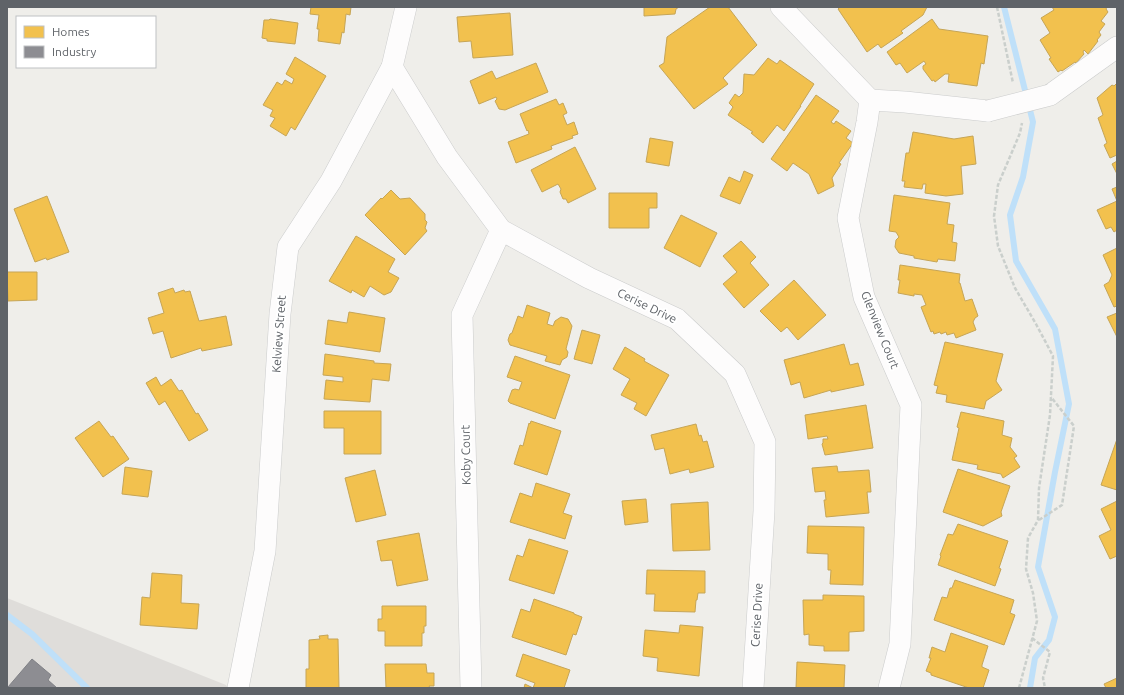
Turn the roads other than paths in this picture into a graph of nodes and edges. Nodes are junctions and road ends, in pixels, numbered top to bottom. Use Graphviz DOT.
graph roads {
  1 [pos="406,7"];
  2 [pos="781,7"];
  3 [pos="1117,47"];
  4 [pos="392,67"];
  5 [pos="870,100"];
  6 [pos="501,230"];
  7 [pos="238,688"];
  8 [pos="471,688"];
  9 [pos="753,688"];
  10 [pos="889,688"];
  1 -- 4 [label="street, Kelview Street"];
  2 -- 5 [label="street"];
  3 -- 5 [label="street, bridge"];
  4 -- 6 [label="street, Cerise Drive"];
  4 -- 7 [label="street, Kelview Street"];
  5 -- 10 [label="street, Glenview Court"];
  6 -- 8 [label="street, Koby Court"];
  6 -- 9 [label="street, Cerise Drive"];
}
